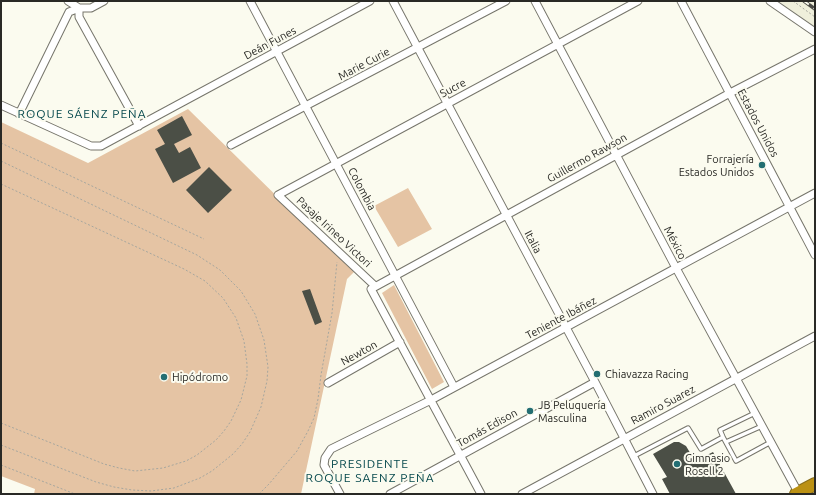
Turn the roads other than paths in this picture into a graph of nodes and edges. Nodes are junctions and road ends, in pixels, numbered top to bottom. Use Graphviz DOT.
graph roads {
  1 [pos="68,1"];
  2 [pos="104,1"];
  3 [pos="250,1"];
  4 [pos="370,1"];
  5 [pos="393,1"];
  6 [pos="506,1"];
  7 [pos="535,1"];
  8 [pos="638,1"];
  9 [pos="681,1"];
  10 [pos="770,1"];
  11 [pos="79,8"];
  12 [pos="815,32"];
  13 [pos="558,45"];
  14 [pos="418,48"];
  15 [pos="815,49"];
  16 [pos="277,52"];
  17 [pos="730,93"];
  18 [pos="447,104"];
  19 [pos="1,105"];
  20 [pos="306,107"];
  21 [pos="19,114"];
  22 [pos="139,126"];
  23 [pos="231,145"];
  24 [pos="616,155"];
  25 [pos="336,163"];
  26 [pos="815,193"];
  27 [pos="278,195"];
  28 [pos="789,206"];
  29 [pos="506,215"];
  30 [pos="815,254"];
  31 [pos="676,268"];
  32 [pos="395,276"];
  33 [pos="373,287"];
  34 [pos="566,328"];
  35 [pos="815,336"];
  36 [pos="400,342"];
  37 [pos="736,378"];
  38 [pos="595,382"];
  39 [pos="328,383"];
  40 [pos="454,387"];
  41 [pos="431,400"];
  42 [pos="755,412"];
  43 [pos="762,425"];
  44 [pos="723,437"];
  45 [pos="625,438"];
  46 [pos="726,442"];
  47 [pos="771,442"];
  48 [pos="460,456"];
  49 [pos="634,456"];
  50 [pos="815,484"];
  51 [pos="340,494"];
  52 [pos="390,494"];
  53 [pos="481,494"];
  54 [pos="522,494"];
  55 [pos="653,494"];
  56 [pos="798,494"];
  1 -- 11 [label="street"];
  2 -- 11 [label="street"];
  3 -- 16 [label="street, Colombia"];
  4 -- 16 [label="street, Deán Funes"];
  5 -- 14 [label="street, Italia"];
  6 -- 14 [label="street, Marie Curie"];
  7 -- 13 [label="street, México"];
  8 -- 13 [label="street, Sucre"];
  9 -- 17 [label="street, Estados Unidos"];
  10 -- 12 [label="street"];
  11 -- 21 [label="street"];
  11 -- 22 [label="street"];
  13 -- 18 [label="street, Sucre"];
  13 -- 24 [label="street, México"];
  14 -- 18 [label="street, Italia"];
  14 -- 20 [label="street, Marie Curie"];
  15 -- 17 [label="street, Guillermo Rawson"];
  16 -- 20 [label="street, Colombia"];
  16 -- 22 [label="street, Deán Funes"];
  17 -- 24 [label="street, Guillermo Rawson"];
  17 -- 28 [label="street, Estados Unidos"];
  18 -- 25 [label="street, Sucre"];
  18 -- 29 [label="street, Italia"];
  19 -- 21 [label="street, Deán Funes"];
  20 -- 23 [label="street, Marie Curie"];
  20 -- 25 [label="street, Colombia"];
  21 -- 22 [label="street, Deán Funes"];
  24 -- 29 [label="street, Guillermo Rawson"];
  24 -- 31 [label="street, México"];
  25 -- 27 [label="street, Sucre"];
  25 -- 32 [label="street, Colombia"];
  26 -- 28 [label="street, Teniente Ibáñez"];
  27 -- 33 [label="street, Pasaje Irineo Victori"];
  28 -- 30 [label="street, Estados Unidos"];
  28 -- 31 [label="street, Teniente Ibáñez"];
  29 -- 32 [label="street, Guillermo Rawson"];
  29 -- 34 [label="street, Italia"];
  31 -- 34 [label="street, Teniente Ibáñez"];
  31 -- 37 [label="street, México"];
  32 -- 33 [label="street, Guillermo Rawson"];
  32 -- 40 [label="street, Colombia"];
  33 -- 36 [label="street"];
  34 -- 38 [label="street, Italia"];
  34 -- 40 [label="street, Teniente Ibáñez"];
  35 -- 37 [label="street, Ramiro Suarez"];
  36 -- 39 [label="street, Newton"];
  36 -- 41 [label="street"];
  37 -- 42 [label="street, México"];
  37 -- 45 [label="street, Ramiro Suarez"];
  38 -- 45 [label="street, Italia"];
  38 -- 48 [label="street, Tomás Edison"];
  40 -- 41 [label="street, Teniente Ibáñez"];
  41 -- 48 [label="street"];
  41 -- 51 [label="street, Teniente Ibáñez"];
  42 -- 43 [label="street, México"];
  42 -- 44 [label="lane"];
  43 -- 46 [label="lane"];
  43 -- 47 [label="street, México"];
  44 -- 46 [label="lane"];
  44 -- 49 [label="lane"];
  45 -- 49 [label="street, Italia"];
  45 -- 54 [label="street, Ramiro Suarez"];
  46 -- 47 [label="lane"];
  47 -- 56 [label="street, México"];
  48 -- 52 [label="street, Tomás Edison"];
  48 -- 53 [label="street"];
  49 -- 55 [label="street, Italia"];
  50 -- 56 [label="highway"];
}
